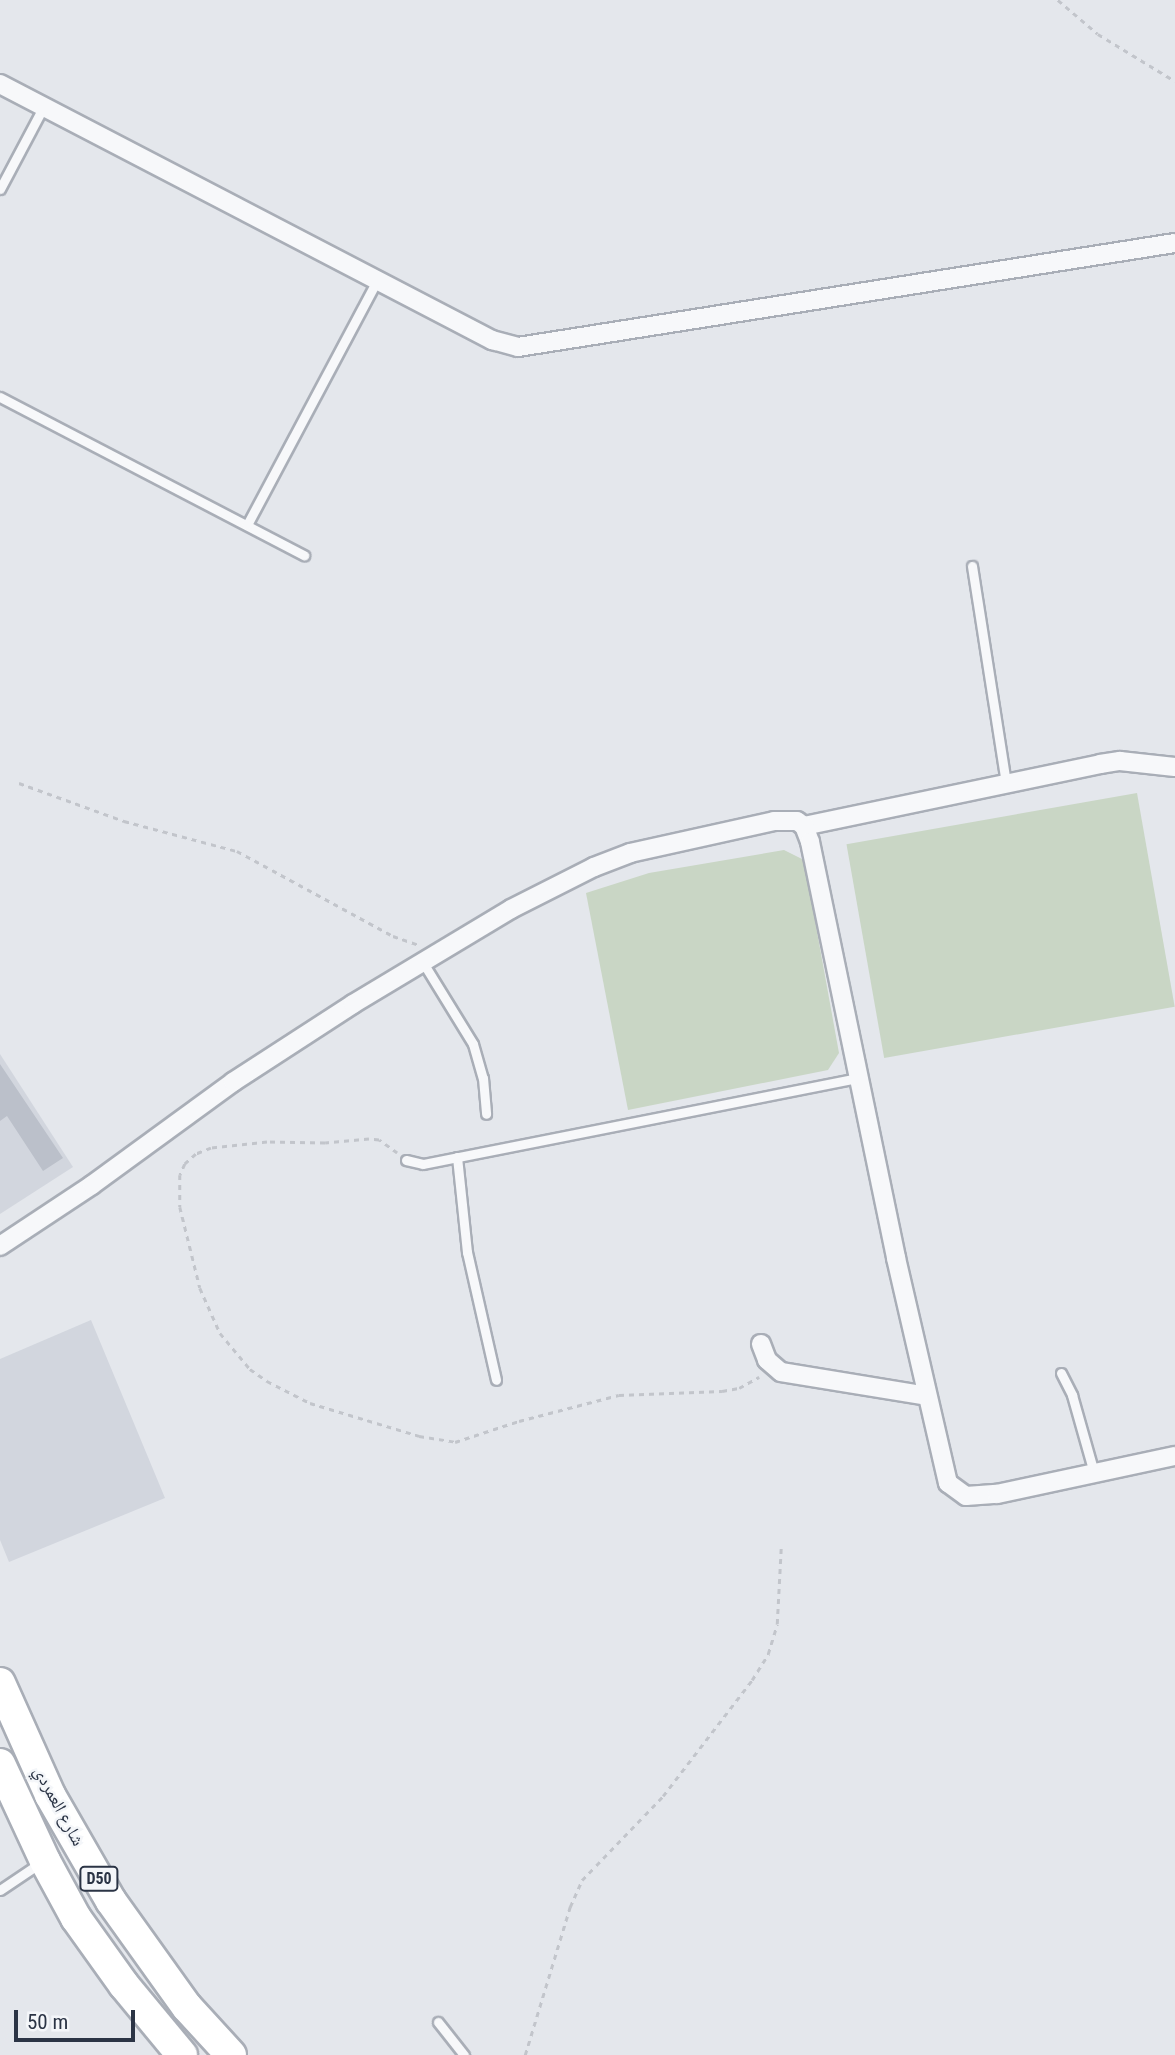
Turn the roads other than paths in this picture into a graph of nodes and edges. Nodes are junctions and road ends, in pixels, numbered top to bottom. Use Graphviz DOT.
graph roads {
  1 [pos="0,84"];
  2 [pos="44,106"];
  3 [pos="0,189"];
  4 [pos="1175,243"];
  5 [pos="377,280"];
  6 [pos="0,397"];
  7 [pos="247,525"];
  8 [pos="304,555"];
  9 [pos="972,566"];
  10 [pos="1175,768"];
  11 [pos="1006,782"];
  12 [pos="804,826"];
  13 [pos="422,961"];
  14 [pos="858,1078"];
  15 [pos="486,1114"];
  16 [pos="457,1157"];
  17 [pos="407,1160"];
  18 [pos="0,1246"];
  19 [pos="761,1344"];
  20 [pos="1061,1373"];
  21 [pos="496,1380"];
  22 [pos="928,1396"];
  23 [pos="1175,1456"];
  24 [pos="1094,1473"];
  25 [pos="0,1683"];
  26 [pos="0,1764"];
  27 [pos="45,1861"];
  28 [pos="0,1890"];
  29 [pos="438,2022"];
  30 [pos="183,2055"];
  31 [pos="231,2055"];
  32 [pos="464,2055"];
  1 -- 2 [label="street"];
  2 -- 3 [label="lane"];
  2 -- 5 [label="street"];
  4 -- 5 [label="street"];
  5 -- 7 [label="lane"];
  6 -- 7 [label="lane"];
  7 -- 8 [label="lane"];
  9 -- 11 [label="lane"];
  10 -- 11 [label="street"];
  11 -- 12 [label="street"];
  12 -- 13 [label="street"];
  12 -- 14 [label="street"];
  13 -- 15 [label="lane"];
  13 -- 18 [label="street"];
  14 -- 16 [label="lane"];
  14 -- 22 [label="street"];
  16 -- 17 [label="lane"];
  16 -- 21 [label="lane"];
  19 -- 22 [label="street"];
  20 -- 24 [label="lane"];
  22 -- 24 [label="street"];
  23 -- 24 [label="street"];
  25 -- 31 [label="main road, شارع العمردي / D50"];
  26 -- 27 [label="main road, شارع العمردي / D50"];
  27 -- 28 [label="lane"];
  27 -- 30 [label="main road, شارع العمردي / D50"];
  29 -- 32 [label="lane"];
}
